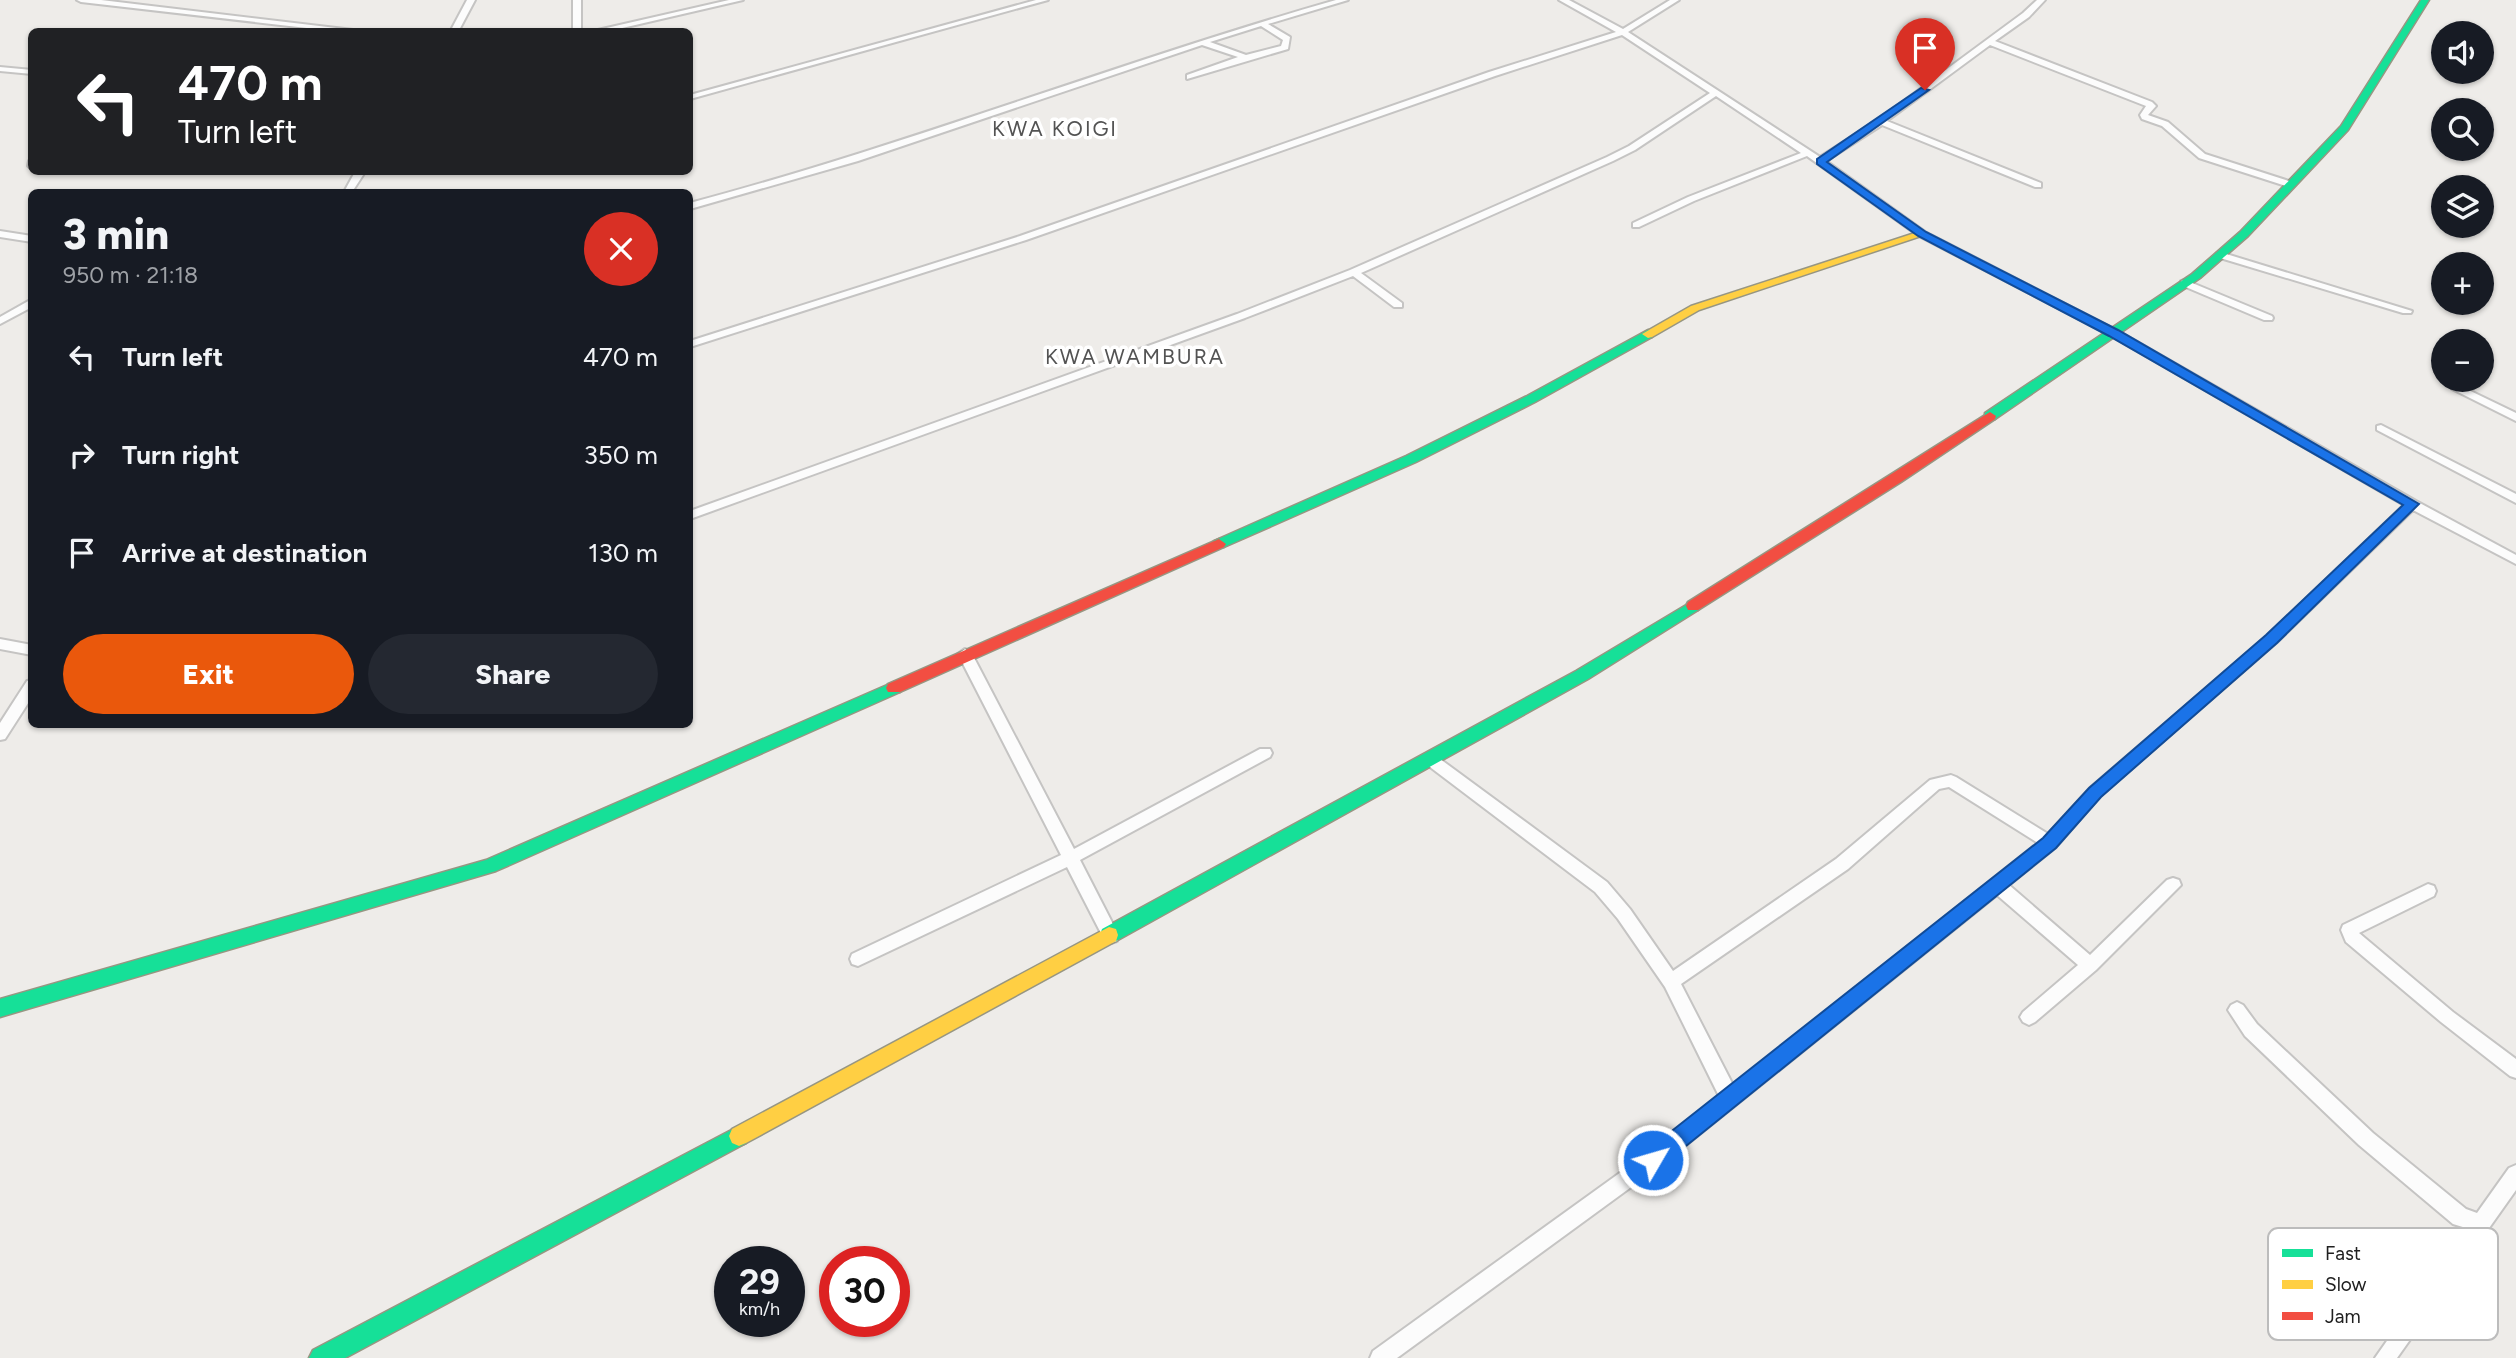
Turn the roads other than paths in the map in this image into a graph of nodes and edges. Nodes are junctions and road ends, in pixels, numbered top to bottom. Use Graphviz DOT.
graph roads {
  1 [pos="80,0"];
  2 [pos="471,0"];
  3 [pos="577,0"];
  4 [pos="739,0"];
  5 [pos="1044,0"];
  6 [pos="1344,0"];
  7 [pos="1563,0"];
  8 [pos="1675,0"];
  9 [pos="2041,0"];
  10 [pos="2228,0"];
  11 [pos="2425,0"];
  12 [pos="2238,2"];
  13 [pos="1261,23"];
  14 [pos="331,28"];
  15 [pos="456,28"];
  16 [pos="577,28"];
  17 [pos="610,28"];
  18 [pos="1623,32"];
  19 [pos="1202,41"];
  20 [pos="1990,42"];
  21 [pos="1245,57"];
  22 [pos="0,69"];
  23 [pos="28,72"];
  24 [pos="1191,77"];
  25 [pos="1714,93"];
  26 [pos="693,96"];
  27 [pos="1881,122"];
  28 [pos="1808,153"];
  29 [pos="1820,162"];
  30 [pos="2289,184"];
  31 [pos="2038,185"];
  32 [pos="693,205"];
  33 [pos="1636,225"];
  34 [pos="0,234"];
  35 [pos="1922,234"];
  36 [pos="28,238"];
  37 [pos="2220,255"];
  38 [pos="1354,272"];
  39 [pos="2185,283"];
  40 [pos="28,304"];
  41 [pos="1398,304"];
  42 [pos="2407,311"];
  43 [pos="2268,318"];
  44 [pos="0,321"];
  45 [pos="2114,333"];
  46 [pos="693,343"];
  47 [pos="2465,392"];
  48 [pos="2516,418"];
  49 [pos="2381,428"];
  50 [pos="2516,499"];
  51 [pos="2412,504"];
  52 [pos="693,514"];
  53 [pos="2516,560"];
  54 [pos="0,644"];
  55 [pos="28,649"];
  56 [pos="965,654"];
  57 [pos="25,702"];
  58 [pos="0,735"];
  59 [pos="1265,753"];
  60 [pos="1431,760"];
  61 [pos="2050,843"];
  62 [pos="1072,857"];
  63 [pos="1996,884"];
  64 [pos="2173,885"];
  65 [pos="2428,891"];
  66 [pos="1111,936"];
  67 [pos="858,959"];
  68 [pos="2090,965"];
  69 [pos="1671,982"];
  70 [pos="0,1008"];
  71 [pos="2237,1010"];
  72 [pos="2029,1017"];
  73 [pos="2516,1070"];
  74 [pos="1730,1099"];
  75 [pos="2516,1174"];
  76 [pos="2481,1224"];
  77 [pos="2478,1228"];
  78 [pos="2398,1340"];
  79 [pos="321,1358"];
  80 [pos="1380,1358"];
  81 [pos="2385,1358"];
  1 -- 14 [label="street"];
  2 -- 15 [label="street"];
  3 -- 16 [label="street"];
  4 -- 17 [label="street"];
  5 -- 26 [label="street"];
  6 -- 13 [label="street"];
  7 -- 18 [label="street"];
  8 -- 18 [label="street"];
  9 -- 20 [label="street"];
  10 -- 12 [label="street"];
  11 -- 30 [label="street"];
  13 -- 19 [label="street"];
  13 -- 21 [label="street"];
  18 -- 25 [label="street"];
  18 -- 46 [label="street"];
  19 -- 21 [label="street"];
  19 -- 32 [label="street"];
  20 -- 27 [label="street"];
  20 -- 30 [label="street"];
  21 -- 24 [label="street"];
  22 -- 23 [label="street"];
  25 -- 28 [label="street"];
  25 -- 38 [label="street"];
  27 -- 29 [label="street"];
  27 -- 31 [label="street"];
  28 -- 29 [label="street"];
  28 -- 33 [label="street"];
  29 -- 35 [label="street"];
  30 -- 37 [label="street"];
  34 -- 36 [label="street"];
  35 -- 45 [label="street"];
  35 -- 56 [label="street"];
  37 -- 39 [label="street"];
  37 -- 42 [label="street"];
  38 -- 41 [label="street"];
  38 -- 52 [label="street"];
  39 -- 43 [label="street"];
  39 -- 45 [label="street"];
  40 -- 44 [label="street"];
  45 -- 51 [label="street"];
  45 -- 60 [label="street"];
  47 -- 48 [label="street"];
  49 -- 50 [label="street"];
  51 -- 53 [label="street"];
  51 -- 61 [label="street"];
  54 -- 55 [label="street"];
  56 -- 62 [label="street"];
  56 -- 70 [label="street"];
  57 -- 58 [label="street"];
  59 -- 62 [label="street"];
  60 -- 66 [label="street"];
  60 -- 69 [label="street"];
  61 -- 63 [label="street"];
  61 -- 69 [label="street"];
  62 -- 66 [label="street"];
  62 -- 67 [label="street"];
  63 -- 68 [label="street"];
  63 -- 74 [label="street"];
  64 -- 68 [label="street"];
  65 -- 73 [label="street"];
  66 -- 79 [label="street"];
  68 -- 72 [label="street"];
  69 -- 74 [label="street"];
  71 -- 76 [label="street"];
  74 -- 80 [label="street"];
  75 -- 76 [label="street"];
  76 -- 77 [label="street"];
  78 -- 81 [label="street"];
}
